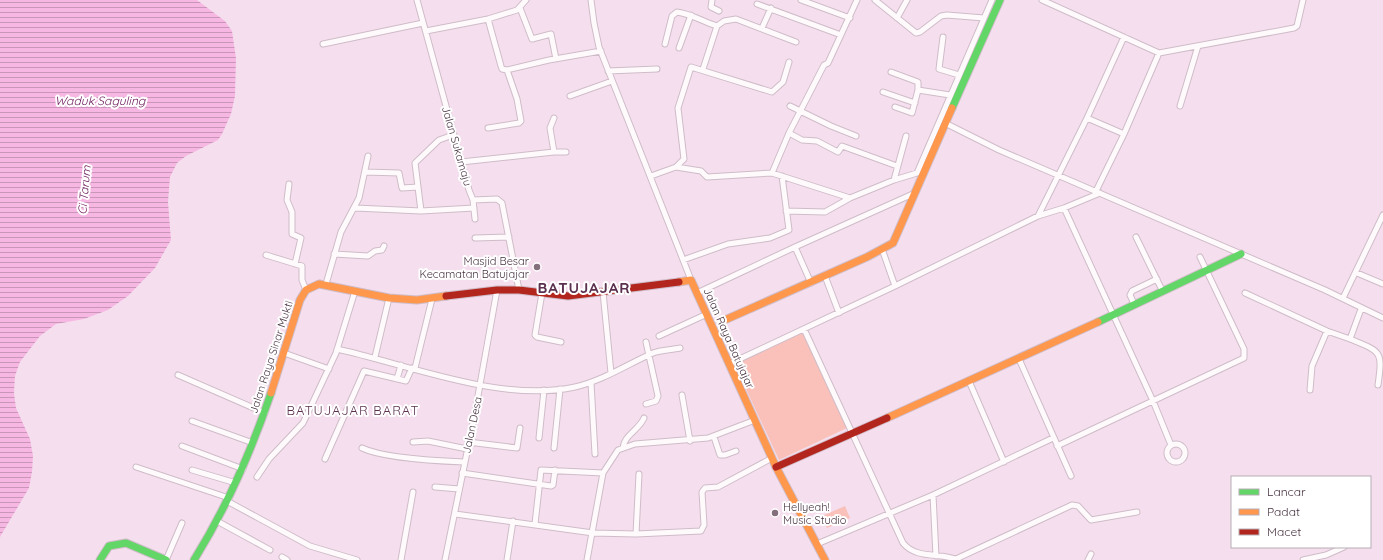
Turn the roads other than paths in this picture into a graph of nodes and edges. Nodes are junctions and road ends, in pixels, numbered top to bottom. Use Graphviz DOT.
graph roads {
  1 [pos="417,0"];
  2 [pos="526,0"];
  3 [pos="592,0"];
  4 [pos="712,0"];
  5 [pos="801,0"];
  6 [pos="857,0"];
  7 [pos="907,0"];
  8 [pos="992,0"];
  9 [pos="1000,0"];
  10 [pos="1042,0"];
  11 [pos="1303,0"];
  12 [pos="878,1"];
  13 [pos="757,4"];
  14 [pos="520,8"];
  15 [pos="771,8"];
  16 [pos="719,11"];
  17 [pos="691,15"];
  18 [pos="850,18"];
  19 [pos="897,18"];
  20 [pos="984,18"];
  21 [pos="488,19"];
  22 [pos="423,23"];
  23 [pos="717,26"];
  24 [pos="762,28"];
  25 [pos="426,31"];
  26 [pos="841,35"];
  27 [pos="943,37"];
  28 [pos="1124,37"];
  29 [pos="796,42"];
  30 [pos="323,44"];
  31 [pos="665,44"];
  32 [pos="1198,46"];
  33 [pos="679,48"];
  34 [pos="601,52"];
  35 [pos="1159,53"];
  36 [pos="556,59"];
  37 [pos="789,62"];
  38 [pos="657,69"];
  39 [pos="703,69"];
  40 [pos="507,70"];
  41 [pos="608,71"];
  42 [pos="891,72"];
  43 [pos="959,75"];
  44 [pos="612,81"];
  45 [pos="918,90"];
  46 [pos="883,92"];
  47 [pos="950,95"];
  48 [pos="570,96"];
  49 [pos="915,103"];
  50 [pos="790,106"];
  51 [pos="1180,106"];
  52 [pos="895,107"];
  53 [pos="800,111"];
  54 [pos="554,118"];
  55 [pos="1087,118"];
  56 [pos="944,123"];
  57 [pos="488,128"];
  58 [pos="789,133"];
  59 [pos="1124,134"];
  60 [pos="453,135"];
  61 [pos="856,136"];
  62 [pos="906,136"];
  63 [pos="554,152"];
  64 [pos="566,152"];
  65 [pos="368,156"];
  66 [pos="461,162"];
  67 [pos="897,166"];
  68 [pos="676,167"];
  69 [pos="366,172"];
  70 [pos="772,173"];
  71 [pos="1060,175"];
  72 [pos="651,176"];
  73 [pos="782,176"];
  74 [pos="894,180"];
  75 [pos="289,184"];
  76 [pos="418,188"];
  77 [pos="1098,192"];
  78 [pos="914,193"];
  79 [pos="850,198"];
  80 [pos="473,200"];
  81 [pos="355,208"];
  82 [pos="474,208"];
  83 [pos="1064,208"];
  84 [pos="421,211"];
  85 [pos="786,211"];
  86 [pos="1383,215"];
  87 [pos="1038,216"];
  88 [pos="475,219"];
  89 [pos="509,237"];
  90 [pos="1136,237"];
  91 [pos="475,238"];
  92 [pos="384,246"];
  93 [pos="795,247"];
  94 [pos="882,249"];
  95 [pos="334,254"];
  96 [pos="1241,254"];
  97 [pos="266,255"];
  98 [pos="1200,256"];
  99 [pos="683,260"];
  100 [pos="296,264"];
  101 [pos="1206,269"];
  102 [pos="1357,273"];
  103 [pos="824,276"];
  104 [pos="1157,279"];
  105 [pos="691,280"];
  106 [pos="811,283"];
  107 [pos="326,284"];
  108 [pos="1383,284"];
  109 [pos="895,286"];
  110 [pos="306,290"];
  111 [pos="355,290"];
  112 [pos="498,290"];
  113 [pos="519,290"];
  114 [pos="1162,290"];
  115 [pos="603,292"];
  116 [pos="542,293"];
  117 [pos="698,293"];
  118 [pos="1245,293"];
  119 [pos="389,298"];
  120 [pos="1343,298"];
  121 [pos="432,299"];
  122 [pos="1134,304"];
  123 [pos="1361,309"];
  124 [pos="839,313"];
  125 [pos="707,314"];
  126 [pos="1113,314"];
  127 [pos="1383,318"];
  128 [pos="728,319"];
  129 [pos="804,329"];
  130 [pos="1327,331"];
  131 [pos="659,336"];
  132 [pos="1350,339"];
  133 [pos="561,342"];
  134 [pos="646,342"];
  135 [pos="680,348"];
  136 [pos="337,349"];
  137 [pos="284,353"];
  138 [pos="649,356"];
  139 [pos="375,357"];
  140 [pos="1019,359"];
  141 [pos="728,364"];
  142 [pos="400,365"];
  143 [pos="413,368"];
  144 [pos="329,369"];
  145 [pos="611,372"];
  146 [pos="178,375"];
  147 [pos="397,379"];
  148 [pos="969,381"];
  149 [pos="591,383"];
  150 [pos="1378,385"];
  151 [pos="480,386"];
  152 [pos="560,389"];
  153 [pos="544,390"];
  154 [pos="1310,390"];
  155 [pos="682,395"];
  156 [pos="1153,401"];
  157 [pos="646,404"];
  158 [pos="266,413"];
  159 [pos="644,418"];
  160 [pos="755,420"];
  161 [pos="192,421"];
  162 [pos="520,428"];
  163 [pos="852,432"];
  164 [pos="714,436"];
  165 [pos="539,438"];
  166 [pos="1053,438"];
  167 [pos="690,441"];
  168 [pos="413,442"];
  169 [pos="468,442"];
  170 [pos="254,443"];
  171 [pos="1171,445"];
  172 [pos="182,446"];
  173 [pos="1057,446"];
  174 [pos="362,448"];
  175 [pos="554,448"];
  176 [pos="623,448"];
  177 [pos="467,449"];
  178 [pos="736,451"];
  179 [pos="595,454"];
  180 [pos="772,458"];
  181 [pos="325,459"];
  182 [pos="464,462"];
  183 [pos="1004,462"];
  184 [pos="136,467"];
  185 [pos="776,467"];
  186 [pos="244,469"];
  187 [pos="192,470"];
  188 [pos="555,470"];
  189 [pos="462,473"];
  190 [pos="604,473"];
  191 [pos="639,474"];
  192 [pos="1071,476"];
  193 [pos="257,477"];
  194 [pos="237,483"];
  195 [pos="540,485"];
  196 [pos="435,487"];
  197 [pos="459,489"];
  198 [pos="413,492"];
  199 [pos="933,495"];
  200 [pos="228,500"];
  201 [pos="890,512"];
  202 [pos="1137,512"];
  203 [pos="455,514"];
  204 [pos="217,521"];
  205 [pos="513,521"];
  206 [pos="182,523"];
  207 [pos="535,524"];
  208 [pos="592,533"];
  209 [pos="636,534"];
  210 [pos="817,544"];
  211 [pos="1342,548"];
  212 [pos="270,550"];
  213 [pos="1091,554"];
  214 [pos="936,556"];
  215 [pos="1327,558"];
  216 [pos="957,559"];
  217 [pos="100,560"];
  218 [pos="166,560"];
  219 [pos="194,560"];
  220 [pos="357,560"];
  221 [pos="401,560"];
  222 [pos="445,560"];
  223 [pos="507,560"];
  224 [pos="587,560"];
  225 [pos="825,560"];
  226 [pos="1088,560"];
  227 [pos="1303,560"];
  1 -- 22 [label="street, Jalan Sukamaju"];
  2 -- 14 [label="street"];
  3 -- 34 [label="street"];
  4 -- 16 [label="street"];
  5 -- 18 [label="street"];
  6 -- 18 [label="street"];
  7 -- 19 [label="street"];
  8 -- 20 [label="street"];
  9 -- 56 [label="main road"];
  10 -- 28 [label="street"];
  11 -- 32 [label="street"];
  12 -- 19 [label="street"];
  13 -- 15 [label="street"];
  14 -- 21 [label="street"];
  14 -- 36 [label="street"];
  15 -- 24 [label="street"];
  15 -- 26 [label="street"];
  17 -- 23 [label="street"];
  17 -- 31 [label="street"];
  17 -- 33 [label="street"];
  18 -- 26 [label="street"];
  19 -- 20 [label="street"];
  20 -- 43 [label="street"];
  21 -- 25 [label="street"];
  21 -- 40 [label="street"];
  22 -- 25 [label="street, Jalan Sukamaju"];
  22 -- 30 [label="street"];
  23 -- 24 [label="street"];
  23 -- 39 [label="street"];
  24 -- 29 [label="street"];
  25 -- 60 [label="street, Jalan Sukamaju"];
  26 -- 53 [label="street"];
  27 -- 43 [label="street"];
  28 -- 35 [label="street"];
  28 -- 55 [label="street"];
  32 -- 35 [label="street"];
  32 -- 51 [label="street"];
  34 -- 36 [label="street"];
  34 -- 41 [label="street"];
  35 -- 59 [label="street"];
  36 -- 40 [label="street"];
  37 -- 39 [label="street"];
  38 -- 41 [label="street"];
  39 -- 68 [label="street"];
  40 -- 57 [label="street"];
  41 -- 44 [label="street"];
  42 -- 45 [label="street"];
  43 -- 47 [label="street"];
  44 -- 48 [label="street"];
  44 -- 72 [label="street"];
  45 -- 47 [label="street"];
  45 -- 49 [label="street"];
  46 -- 49 [label="street"];
  47 -- 74 [label="street"];
  49 -- 52 [label="street"];
  50 -- 53 [label="street"];
  53 -- 58 [label="street"];
  53 -- 61 [label="street"];
  54 -- 63 [label="street"];
  55 -- 59 [label="street"];
  55 -- 71 [label="street"];
  56 -- 71 [label="street"];
  56 -- 78 [label="main road"];
  58 -- 67 [label="street"];
  58 -- 70 [label="street"];
  59 -- 77 [label="street"];
  60 -- 66 [label="street, Jalan Sukamaju"];
  60 -- 76 [label="street"];
  62 -- 67 [label="street"];
  63 -- 64 [label="street"];
  63 -- 66 [label="street"];
  65 -- 69 [label="street"];
  66 -- 80 [label="street, Jalan Sukamaju"];
  67 -- 74 [label="street"];
  68 -- 70 [label="street"];
  68 -- 72 [label="street"];
  69 -- 76 [label="street"];
  69 -- 81 [label="street"];
  70 -- 73 [label="street"];
  71 -- 77 [label="street"];
  71 -- 87 [label="street"];
  72 -- 99 [label="street"];
  73 -- 79 [label="street"];
  73 -- 85 [label="street"];
  74 -- 79 [label="street"];
  75 -- 100 [label="street"];
  76 -- 84 [label="street"];
  77 -- 83 [label="street"];
  77 -- 96 [label="street"];
  78 -- 93 [label="street"];
  78 -- 94 [label="main road"];
  79 -- 85 [label="street"];
  80 -- 82 [label="street"];
  80 -- 89 [label="street, Jalan Sukamaju"];
  81 -- 84 [label="street"];
  81 -- 95 [label="street"];
  82 -- 84 [label="street"];
  82 -- 88 [label="street"];
  83 -- 87 [label="street"];
  83 -- 126 [label="street"];
  85 -- 99 [label="street"];
  86 -- 102 [label="street"];
  87 -- 109 [label="street"];
  89 -- 91 [label="street"];
  89 -- 113 [label="street, Jalan Sukamaju"];
  90 -- 104 [label="street"];
  92 -- 95 [label="street"];
  93 -- 106 [label="street"];
  93 -- 117 [label="street"];
  94 -- 103 [label="main road"];
  94 -- 109 [label="street"];
  95 -- 107 [label="street"];
  96 -- 101 [label="main road"];
  96 -- 120 [label="street"];
  97 -- 100 [label="street"];
  98 -- 101 [label="street"];
  99 -- 105 [label="street"];
  100 -- 110 [label="street"];
  101 -- 114 [label="main road"];
  101 -- 156 [label="street"];
  102 -- 108 [label="street"];
  102 -- 120 [label="street"];
  103 -- 106 [label="main road"];
  103 -- 124 [label="street"];
  104 -- 114 [label="street"];
  104 -- 122 [label="street"];
  105 -- 115 [label="main road, Jalan Raya Batujajar"];
  105 -- 117 [label="main road, Jalan Raya Batujajar"];
  106 -- 128 [label="main road"];
  107 -- 110 [label="main road"];
  107 -- 111 [label="main road"];
  109 -- 124 [label="street"];
  110 -- 137 [label="main road, Jalan Raya Sinar Mukti"];
  111 -- 119 [label="main road"];
  111 -- 136 [label="street"];
  112 -- 113 [label="main road"];
  112 -- 121 [label="main road"];
  112 -- 151 [label="street, Jalan Desa"];
  113 -- 116 [label="main road, Jalan Raya Batujajar"];
  114 -- 122 [label="main road"];
  115 -- 116 [label="main road, Jalan Raya Batujajar"];
  115 -- 145 [label="street"];
  116 -- 133 [label="street"];
  117 -- 125 [label="main road, Jalan Raya Batujajar"];
  118 -- 130 [label="street"];
  119 -- 121 [label="main road"];
  119 -- 139 [label="street"];
  120 -- 123 [label="street"];
  121 -- 143 [label="street"];
  122 -- 126 [label="main road"];
  123 -- 127 [label="street"];
  123 -- 132 [label="street"];
  124 -- 129 [label="street"];
  125 -- 131 [label="street"];
  125 -- 141 [label="main road, Jalan Raya Batujajar"];
  126 -- 140 [label="main road"];
  126 -- 156 [label="street"];
  129 -- 141 [label="street"];
  129 -- 163 [label="street"];
  130 -- 132 [label="street"];
  130 -- 154 [label="street"];
  132 -- 150 [label="street"];
  134 -- 138 [label="street"];
  135 -- 138 [label="street"];
  136 -- 139 [label="street"];
  136 -- 144 [label="street"];
  137 -- 144 [label="street"];
  137 -- 158 [label="main road, Jalan Raya Sinar Mukti"];
  138 -- 145 [label="street"];
  138 -- 157 [label="street"];
  139 -- 142 [label="street"];
  140 -- 148 [label="main road"];
  140 -- 166 [label="street"];
  141 -- 160 [label="main road, Jalan Raya Batujajar"];
  142 -- 143 [label="street"];
  142 -- 147 [label="street"];
  143 -- 147 [label="street"];
  143 -- 151 [label="street"];
  144 -- 193 [label="street"];
  145 -- 149 [label="street"];
  146 -- 158 [label="street"];
  147 -- 181 [label="street"];
  148 -- 163 [label="main road"];
  148 -- 183 [label="street"];
  149 -- 152 [label="street"];
  149 -- 179 [label="street"];
  151 -- 153 [label="street"];
  151 -- 169 [label="street, Jalan Desa"];
  152 -- 153 [label="street"];
  152 -- 175 [label="street"];
  153 -- 165 [label="street"];
  155 -- 167 [label="street"];
  156 -- 171 [label="street"];
  156 -- 173 [label="street"];
  158 -- 170 [label="main road, Jalan Raya Sinar Mukti"];
  159 -- 176 [label="street"];
  160 -- 164 [label="street"];
  160 -- 180 [label="main road, Jalan Raya Batujajar"];
  161 -- 170 [label="street"];
  162 -- 169 [label="street"];
  163 -- 185 [label="main road"];
  163 -- 201 [label="street"];
  164 -- 167 [label="street"];
  164 -- 178 [label="street"];
  166 -- 173 [label="street"];
  166 -- 183 [label="street"];
  167 -- 176 [label="street"];
  168 -- 177 [label="street"];
  169 -- 177 [label="street, Jalan Desa"];
  170 -- 186 [label="main road, Jalan Raya Sinar Mukti"];
  172 -- 186 [label="street"];
  173 -- 192 [label="street"];
  174 -- 182 [label="street"];
  176 -- 190 [label="street"];
  177 -- 182 [label="street, Jalan Desa"];
  180 -- 185 [label="main road, Jalan Raya Batujajar"];
  180 -- 209 [label="street"];
  182 -- 189 [label="street, Jalan Desa"];
  183 -- 199 [label="street"];
  184 -- 200 [label="street"];
  185 -- 210 [label="main road, Jalan Raya Batujajar"];
  186 -- 194 [label="main road, Jalan Raya Sinar Mukti"];
  187 -- 194 [label="street"];
  188 -- 190 [label="street"];
  188 -- 195 [label="street"];
  188 -- 195 [label="street"];
  189 -- 195 [label="street"];
  189 -- 197 [label="street, Jalan Desa"];
  190 -- 208 [label="street"];
  191 -- 209 [label="street"];
  194 -- 200 [label="main road, Jalan Raya Sinar Mukti"];
  195 -- 207 [label="street"];
  196 -- 197 [label="street"];
  197 -- 203 [label="street, Jalan Desa"];
  198 -- 221 [label="street"];
  199 -- 201 [label="street"];
  199 -- 214 [label="street"];
  200 -- 204 [label="main road, Jalan Raya Sinar Mukti"];
  200 -- 220 [label="street"];
  201 -- 210 [label="street"];
  201 -- 214 [label="street"];
  202 -- 216 [label="street"];
  203 -- 205 [label="street"];
  203 -- 222 [label="street, Jalan Desa"];
  204 -- 212 [label="street"];
  204 -- 219 [label="main road, Jalan Raya Sinar Mukti"];
  205 -- 207 [label="street"];
  205 -- 223 [label="street"];
  206 -- 218 [label="street"];
  207 -- 208 [label="street"];
  208 -- 209 [label="street"];
  208 -- 224 [label="street"];
  210 -- 225 [label="main road, Jalan Raya Batujajar"];
  211 -- 215 [label="street"];
  213 -- 226 [label="street"];
  214 -- 216 [label="street"];
  215 -- 227 [label="street"];
  217 -- 218 [label="main road"];
}
